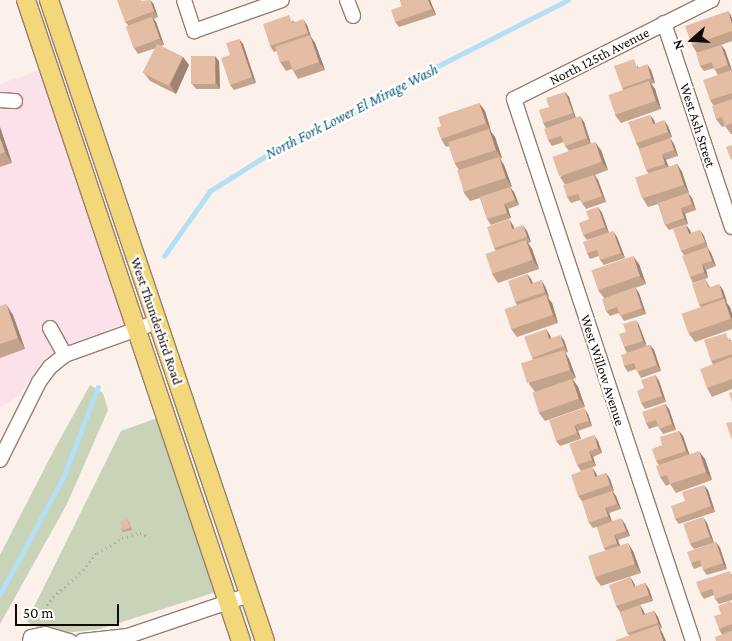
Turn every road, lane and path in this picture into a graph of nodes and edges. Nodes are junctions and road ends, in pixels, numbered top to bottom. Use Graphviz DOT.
graph roads {
  1 [pos="26,0"];
  2 [pos="49,0"];
  3 [pos="184,0"];
  4 [pos="282,0"];
  5 [pos="347,0"];
  6 [pos="712,0"];
  7 [pos="353,16"];
  8 [pos="664,23"];
  9 [pos="514,99"];
  10 [pos="0,100"];
  11 [pos="15,102"];
  12 [pos="732,227"];
  13 [pos="157,322"];
  14 [pos="50,328"];
  15 [pos="136,329"];
  16 [pos="65,355"];
  17 [pos="0,460"];
  18 [pos="148,536"];
  19 [pos="249,595"];
  20 [pos="228,602"];
  21 [pos="45,634"];
  22 [pos="110,640"];
  23 [pos="30,641"];
  24 [pos="70,641"];
  25 [pos="82,641"];
  26 [pos="241,641"];
  27 [pos="265,641"];
  28 [pos="693,641"];
  1 -- 15 [label="main road, West Thunderbird Road"];
  2 -- 13 [label="main road, West Thunderbird Road"];
  3 -- 4 [label="street"];
  5 -- 7 [label="street"];
  6 -- 8 [label="street, North 125th Avenue"];
  8 -- 9 [label="street, North 125th Avenue"];
  8 -- 12 [label="street, West Ash Street"];
  9 -- 28 [label="street, West Willow Avenue"];
  10 -- 11 [label="street"];
  13 -- 15 [label="street"];
  13 -- 19 [label="main road, West Thunderbird Road"];
  14 -- 16 [label="street"];
  15 -- 16 [label="street"];
  15 -- 20 [label="main road, West Thunderbird Road"];
  16 -- 17 [label="street"];
  18 -- 21 [label="path"];
  19 -- 20 [label="street"];
  19 -- 27 [label="main road, West Thunderbird Road"];
  20 -- 22 [label="street"];
  20 -- 26 [label="main road, West Thunderbird Road"];
  21 -- 23 [label="street"];
  21 -- 24 [label="street"];
  22 -- 25 [label="street"];
}
